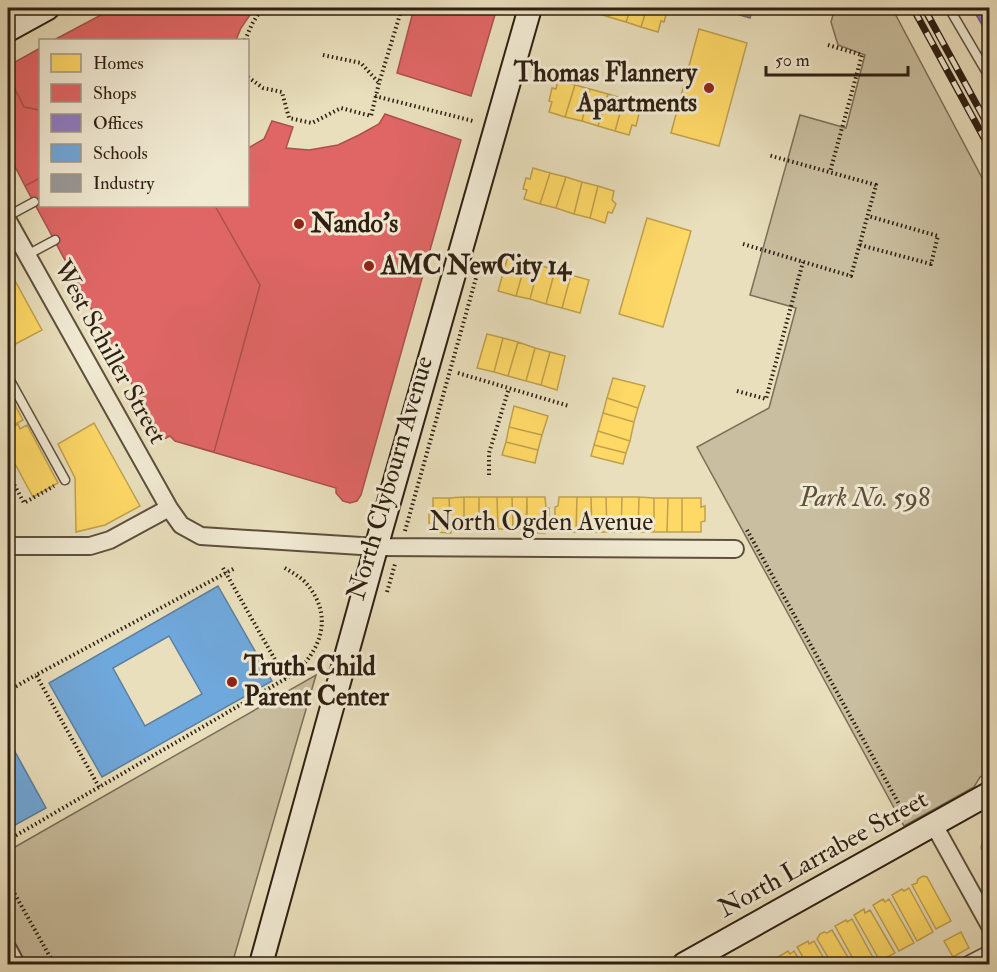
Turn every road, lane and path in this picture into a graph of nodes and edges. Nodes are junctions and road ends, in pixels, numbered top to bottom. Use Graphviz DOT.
graph roads {
  1 [pos="48,8"];
  2 [pos="261,8"];
  3 [pos="402,8"];
  4 [pos="530,8"];
  5 [pos="949,8"];
  6 [pos="8,30"];
  7 [pos="245,39"];
  8 [pos="828,45"];
  9 [pos="323,55"];
  10 [pos="990,78"];
  11 [pos="249,79"];
  12 [pos="379,83"];
  13 [pos="375,96"];
  14 [pos="472,121"];
  15 [pos="768,154"];
  16 [pos="830,172"];
  17 [pos="34,202"];
  18 [pos="8,216"];
  19 [pos="868,216"];
  20 [pos="8,221"];
  21 [pos="55,240"];
  22 [pos="743,244"];
  23 [pos="860,245"];
  24 [pos="27,255"];
  25 [pos="803,262"];
  26 [pos="477,277"];
  27 [pos="458,373"];
  28 [pos="8,377"];
  29 [pos="509,388"];
  30 [pos="737,391"];
  31 [pos="569,406"];
  32 [pos="8,474"];
  33 [pos="489,476"];
  34 [pos="65,480"];
  35 [pos="16,488"];
  36 [pos="8,493"];
  37 [pos="169,508"];
  38 [pos="747,530"];
  39 [pos="8,546"];
  40 [pos="377,547"];
  41 [pos="400,547"];
  42 [pos="735,549"];
  43 [pos="283,567"];
  44 [pos="223,568"];
  45 [pos="235,568"];
  46 [pos="226,573"];
  47 [pos="385,601"];
  48 [pos="36,675"];
  49 [pos="286,679"];
  50 [pos="8,691"];
  51 [pos="99,787"];
  52 [pos="990,793"];
  53 [pos="904,813"];
  54 [pos="934,825"];
  55 [pos="8,840"];
  56 [pos="8,882"];
  57 [pos="990,926"];
  58 [pos="8,949"];
  59 [pos="990,949"];
  60 [pos="258,963"];
  61 [pos="16,964"];
  62 [pos="54,964"];
  63 [pos="684,964"];
  64 [pos="961,964"];
  1 -- 6 [label="main road"];
  2 -- 7 [label="path"];
  3 -- 12 [label="path"];
  4 -- 40 [label="main road, North Clybourn Avenue"];
  5 -- 10 [label="lane"];
  8 -- 16 [label="path"];
  9 -- 12 [label="path"];
  11 -- 13 [label="path"];
  12 -- 13 [label="path"];
  13 -- 14 [label="path"];
  15 -- 16 [label="path"];
  16 -- 19 [label="path"];
  17 -- 18 [label="lane"];
  19 -- 23 [label="path"];
  19 -- 23 [label="path"];
  20 -- 24 [label="street, West Schiller Street"];
  21 -- 24 [label="lane"];
  22 -- 25 [label="path"];
  23 -- 25 [label="path"];
  24 -- 37 [label="street, West Schiller Street"];
  25 -- 30 [label="path"];
  26 -- 41 [label="path, North Clybourn Avenue"];
  27 -- 29 [label="path"];
  28 -- 34 [label="lane"];
  29 -- 31 [label="path"];
  29 -- 33 [label="path"];
  32 -- 35 [label="path"];
  34 -- 35 [label="path"];
  35 -- 36 [label="path"];
  37 -- 39 [label="street"];
  37 -- 40 [label="street, North Ogden Avenue"];
  38 -- 53 [label="path"];
  40 -- 41 [label="street, North Ogden Avenue"];
  40 -- 60 [label="main road, North Clybourn Avenue"];
  41 -- 42 [label="street, North Ogden Avenue"];
  41 -- 47 [label="path, North Clybourn Avenue"];
  43 -- 49 [label="path"];
  44 -- 46 [label="path"];
  45 -- 46 [label="path"];
  46 -- 48 [label="path"];
  46 -- 49 [label="path"];
  48 -- 50 [label="path"];
  48 -- 51 [label="path"];
  49 -- 51 [label="path"];
  51 -- 55 [label="path"];
  52 -- 54 [label="main road, North Larrabee Street"];
  54 -- 57 [label="street"];
  54 -- 63 [label="main road, North Larrabee Street"];
  56 -- 62 [label="path"];
  58 -- 61 [label="street"];
  59 -- 64 [label="lane"];
}
